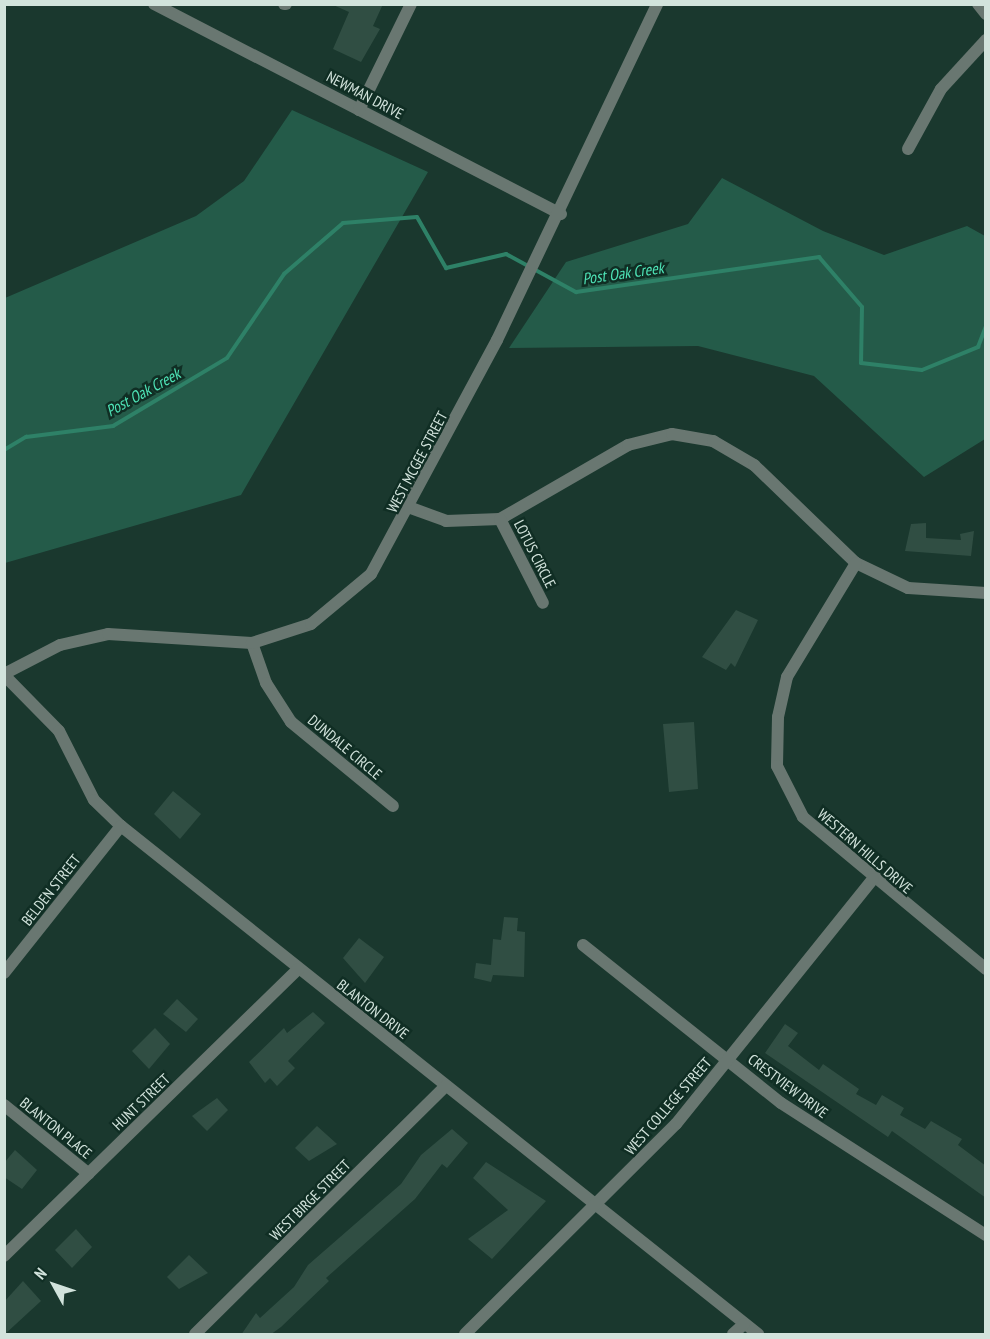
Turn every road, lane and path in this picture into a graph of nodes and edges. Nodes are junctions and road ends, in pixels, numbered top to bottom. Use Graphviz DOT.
graph roads {
  1 [pos="154,4"];
  2 [pos="411,4"];
  3 [pos="657,4"];
  4 [pos="978,4"];
  5 [pos="986,14"];
  6 [pos="986,40"];
  7 [pos="359,110"];
  8 [pos="908,149"];
  9 [pos="561,214"];
  10 [pos="411,508"];
  11 [pos="500,519"];
  12 [pos="856,563"];
  13 [pos="986,593"];
  14 [pos="543,603"];
  15 [pos="252,643"];
  16 [pos="4,675"];
  17 [pos="393,806"];
  18 [pos="121,826"];
  19 [pos="873,879"];
  20 [pos="583,945"];
  21 [pos="298,969"];
  22 [pos="986,969"];
  23 [pos="4,973"];
  24 [pos="728,1059"];
  25 [pos="446,1086"];
  26 [pos="4,1105"];
  27 [pos="89,1174"];
  28 [pos="595,1208"];
  29 [pos="986,1235"];
  30 [pos="4,1256"];
  31 [pos="744,1324"];
  32 [pos="195,1335"];
  33 [pos="465,1335"];
  34 [pos="733,1335"];
  35 [pos="758,1335"];
  1 -- 7 [label="street, NEWMAN DRIVE"];
  2 -- 7 [label="street"];
  3 -- 9 [label="street, WEST MCGEE STREET"];
  4 -- 5 [label="street"];
  6 -- 8 [label="street"];
  7 -- 9 [label="street, NEWMAN DRIVE"];
  9 -- 10 [label="street, WEST MCGEE STREET"];
  10 -- 11 [label="street"];
  10 -- 15 [label="street, WEST MCGEE STREET"];
  11 -- 12 [label="street"];
  11 -- 14 [label="street, LOTUS CIRCLE"];
  12 -- 13 [label="street"];
  12 -- 19 [label="street, WESTERN HILLS DRIVE"];
  15 -- 16 [label="street, WEST MCGEE STREET"];
  15 -- 17 [label="street, DUNDALE CIRCLE"];
  16 -- 18 [label="street, BLANTON DRIVE"];
  18 -- 21 [label="street, BLANTON DRIVE"];
  18 -- 23 [label="street, BELDEN STREET"];
  19 -- 22 [label="street, WESTERN HILLS DRIVE"];
  19 -- 24 [label="street, WEST COLLEGE STREET"];
  20 -- 24 [label="street, CRESTVIEW DRIVE"];
  21 -- 25 [label="street, BLANTON DRIVE"];
  21 -- 27 [label="street, HUNT STREET"];
  24 -- 28 [label="street, WEST COLLEGE STREET"];
  24 -- 29 [label="street, CRESTVIEW DRIVE"];
  25 -- 28 [label="street, BLANTON DRIVE"];
  25 -- 32 [label="street, WEST BIRGE STREET"];
  26 -- 27 [label="street, BLANTON PLACE"];
  27 -- 30 [label="street, HUNT STREET"];
  28 -- 31 [label="street, BLANTON DRIVE"];
  28 -- 33 [label="street, WEST COLLEGE STREET"];
  31 -- 34 [label="street"];
  31 -- 35 [label="street, BLANTON DRIVE"];
}
